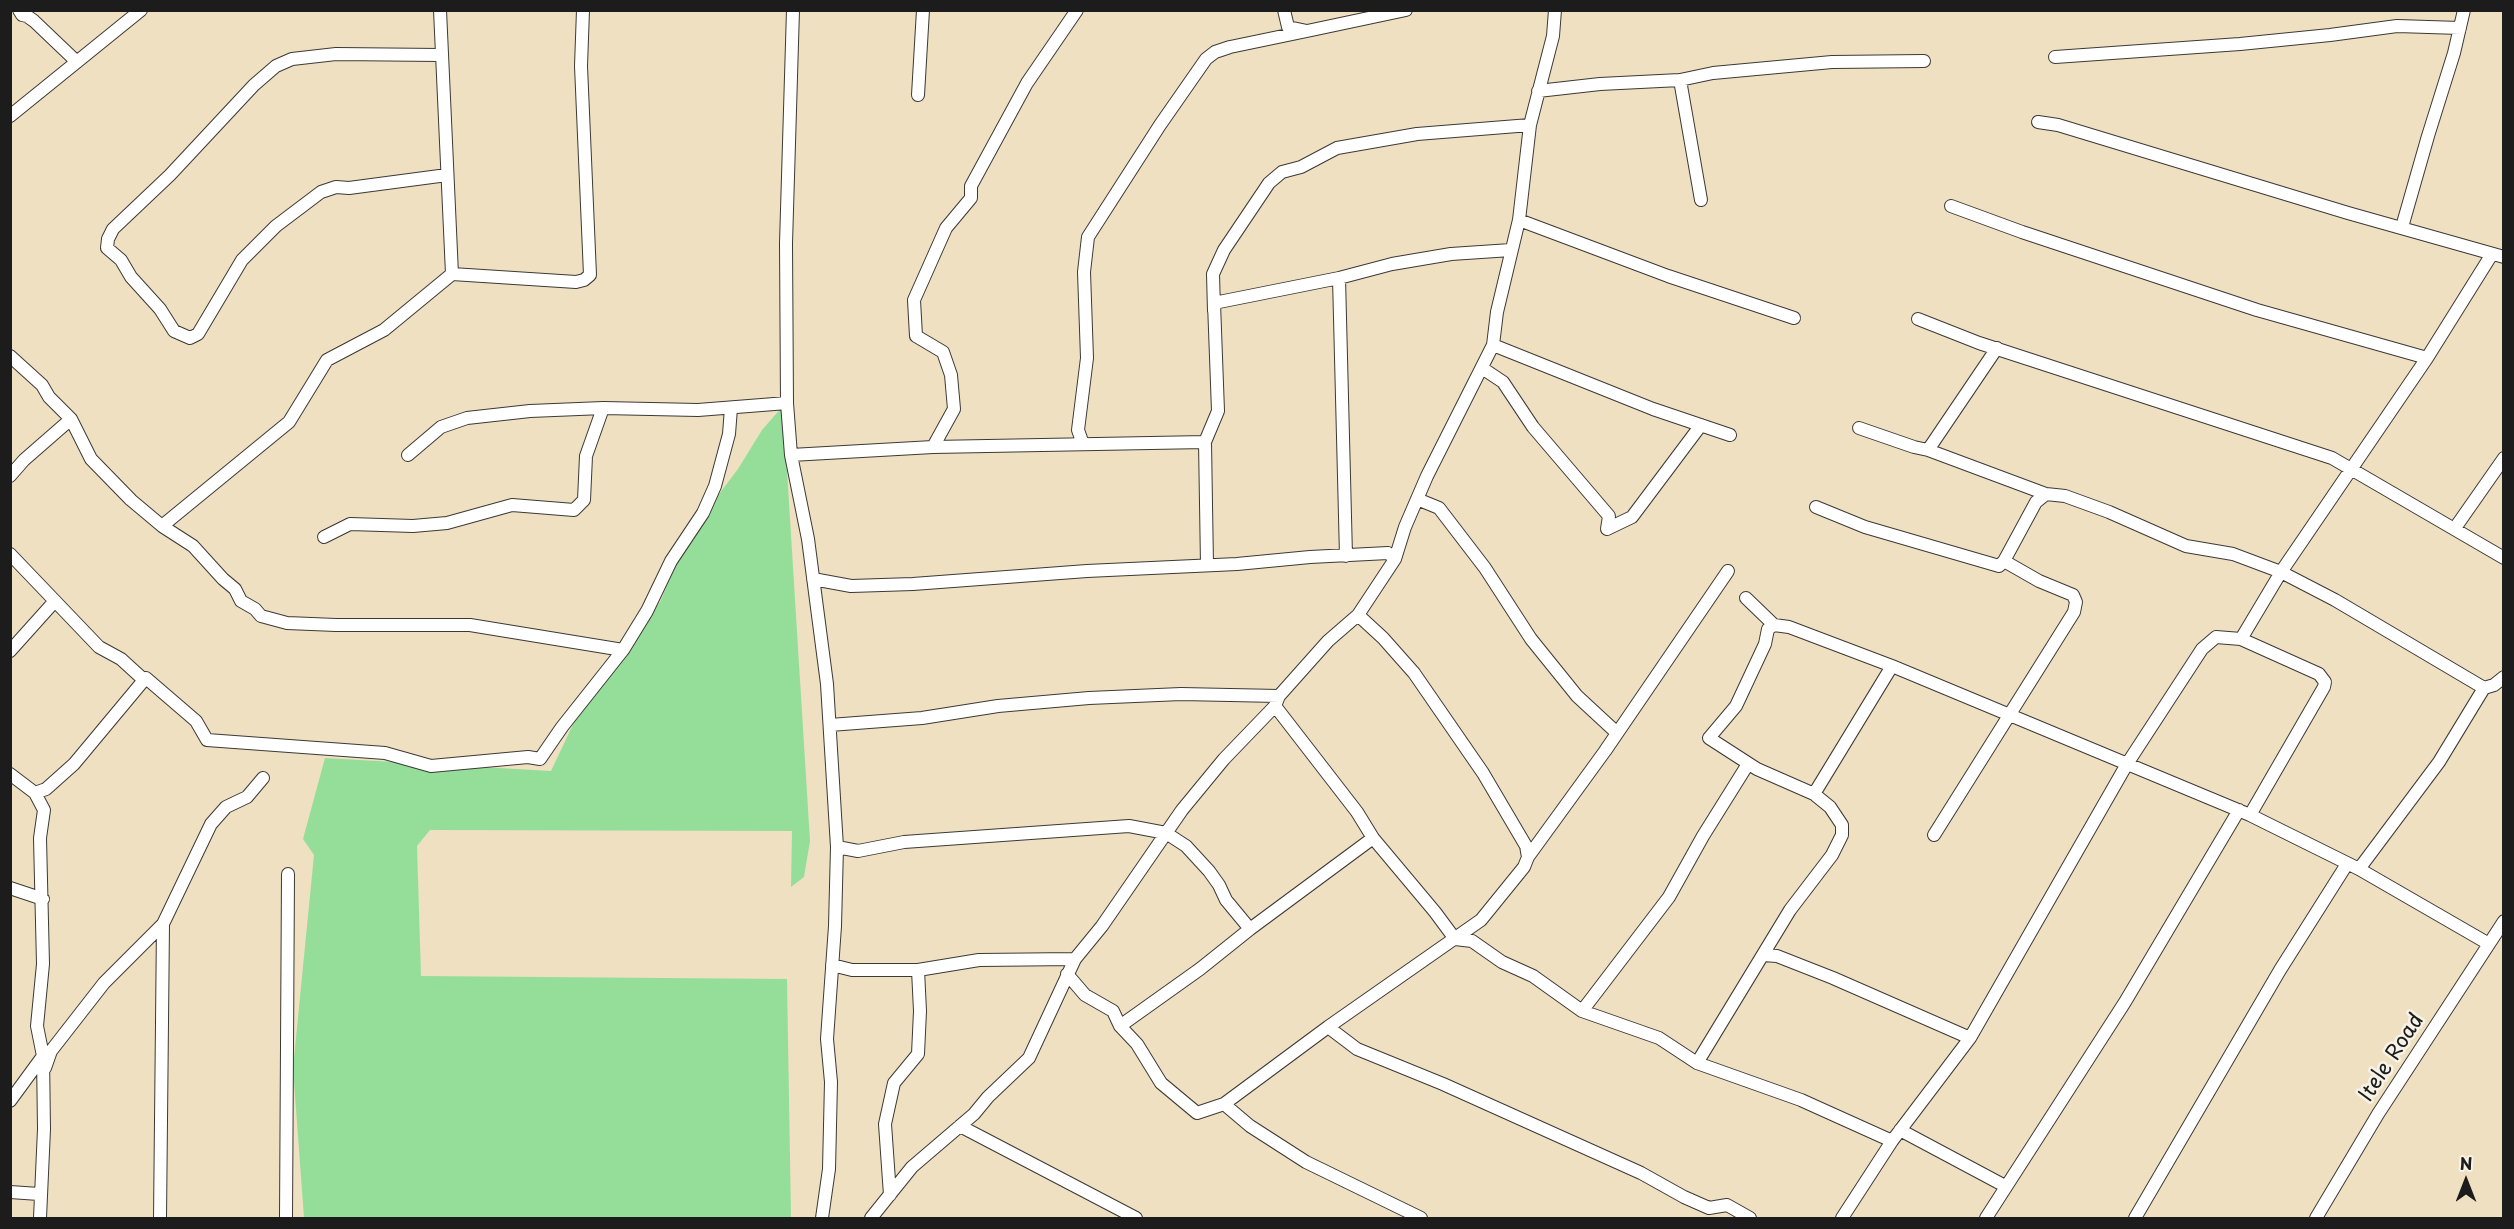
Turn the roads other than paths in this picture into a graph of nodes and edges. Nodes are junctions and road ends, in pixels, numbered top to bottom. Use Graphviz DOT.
graph roads {
  1 [pos="19,10"];
  2 [pos="141,10"];
  3 [pos="440,10"];
  4 [pos="583,10"];
  5 [pos="793,10"];
  6 [pos="923,10"];
  7 [pos="1077,10"];
  8 [pos="1284,10"];
  9 [pos="1406,10"];
  10 [pos="1556,10"];
  11 [pos="2464,10"];
  12 [pos="2460,28"];
  13 [pos="1307,31"];
  14 [pos="440,55"];
  15 [pos="2055,57"];
  16 [pos="1924,61"];
  17 [pos="76,62"];
  18 [pos="1680,80"];
  19 [pos="1538,91"];
  20 [pos="918,95"];
  21 [pos="10,116"];
  22 [pos="2038,122"];
  23 [pos="1530,125"];
  24 [pos="447,175"];
  25 [pos="1701,200"];
  26 [pos="1951,206"];
  27 [pos="1519,220"];
  28 [pos="2402,227"];
  29 [pos="1511,250"];
  30 [pos="2498,256"];
  31 [pos="452,274"];
  32 [pos="1339,278"];
  33 [pos="1214,315"];
  34 [pos="1794,318"];
  35 [pos="1918,319"];
  36 [pos="1493,345"];
  37 [pos="1996,348"];
  38 [pos="10,356"];
  39 [pos="2427,358"];
  40 [pos="1482,368"];
  41 [pos="787,403"];
  42 [pos="603,408"];
  43 [pos="731,408"];
  44 [pos="71,419"];
  45 [pos="1701,425"];
  46 [pos="1859,428"];
  47 [pos="1730,435"];
  48 [pos="1205,442"];
  49 [pos="1083,444"];
  50 [pos="933,447"];
  51 [pos="1928,450"];
  52 [pos="408,455"];
  53 [pos="791,455"];
  54 [pos="2504,458"];
  55 [pos="2352,470"];
  56 [pos="10,476"];
  57 [pos="2046,494"];
  58 [pos="1417,499"];
  59 [pos="1816,507"];
  60 [pos="162,526"];
  61 [pos="2456,528"];
  62 [pos="324,537"];
  63 [pos="10,554"];
  64 [pos="1346,556"];
  65 [pos="2504,558"];
  66 [pos="1395,559"];
  67 [pos="2004,561"];
  68 [pos="1207,566"];
  69 [pos="1728,571"];
  70 [pos="2281,572"];
  71 [pos="813,579"];
  72 [pos="1746,598"];
  73 [pos="54,602"];
  74 [pos="1358,615"];
  75 [pos="1774,625"];
  76 [pos="2241,639"];
  77 [pos="623,650"];
  78 [pos="10,651"];
  79 [pos="1892,666"];
  80 [pos="2504,677"];
  81 [pos="144,680"];
  82 [pos="2484,688"];
  83 [pos="1277,701"];
  84 [pos="2008,715"];
  85 [pos="830,725"];
  86 [pos="1617,733"];
  87 [pos="1748,764"];
  88 [pos="2127,764"];
  89 [pos="10,774"];
  90 [pos="263,778"];
  91 [pos="35,793"];
  92 [pos="1814,794"];
  93 [pos="2244,813"];
  94 [pos="1166,833"];
  95 [pos="1934,835"];
  96 [pos="1373,838"];
  97 [pos="837,847"];
  98 [pos="1528,857"];
  99 [pos="2353,866"];
  100 [pos="288,874"];
  101 [pos="10,888"];
  102 [pos="43,899"];
  103 [pos="2504,921"];
  104 [pos="163,924"];
  105 [pos="1250,929"];
  106 [pos="1455,939"];
  107 [pos="2489,944"];
  108 [pos="1763,955"];
  109 [pos="1076,959"];
  110 [pos="832,965"];
  111 [pos="918,970"];
  112 [pos="1067,974"];
  113 [pos="1582,1011"];
  114 [pos="1120,1026"];
  115 [pos="1328,1027"];
  116 [pos="1970,1038"];
  117 [pos="43,1056"];
  118 [pos="1697,1064"];
  119 [pos="44,1072"];
  120 [pos="10,1101"];
  121 [pos="1224,1104"];
  122 [pos="960,1126"];
  123 [pos="1900,1130"];
  124 [pos="1892,1141"];
  125 [pos="2005,1186"];
  126 [pos="10,1192"];
  127 [pos="39,1194"];
  128 [pos="890,1196"];
  129 [pos="40,1218"];
  130 [pos="160,1218"];
  131 [pos="286,1218"];
  132 [pos="822,1218"];
  133 [pos="871,1218"];
  134 [pos="1136,1218"];
  135 [pos="1421,1218"];
  136 [pos="1750,1218"];
  137 [pos="1842,1218"];
  138 [pos="1986,1218"];
  139 [pos="2135,1218"];
  140 [pos="2316,1218"];
  1 -- 17 [label="street"];
  2 -- 17 [label="street"];
  3 -- 14 [label="street"];
  4 -- 31 [label="street"];
  5 -- 41 [label="street"];
  6 -- 20 [label="street"];
  7 -- 50 [label="street"];
  8 -- 13 [label="street"];
  9 -- 13 [label="street"];
  10 -- 19 [label="street"];
  11 -- 12 [label="street"];
  12 -- 15 [label="street"];
  12 -- 28 [label="street"];
  13 -- 49 [label="street"];
  14 -- 24 [label="street"];
  14 -- 24 [label="street"];
  16 -- 18 [label="street"];
  17 -- 21 [label="street"];
  18 -- 19 [label="street"];
  18 -- 25 [label="street"];
  19 -- 23 [label="street"];
  22 -- 28 [label="street"];
  23 -- 27 [label="street"];
  23 -- 33 [label="street"];
  24 -- 31 [label="street"];
  26 -- 39 [label="street"];
  27 -- 29 [label="street"];
  27 -- 34 [label="street"];
  28 -- 30 [label="street"];
  29 -- 32 [label="street"];
  29 -- 36 [label="street"];
  30 -- 39 [label="street"];
  31 -- 60 [label="street"];
  32 -- 33 [label="street"];
  32 -- 64 [label="street"];
  33 -- 48 [label="street"];
  35 -- 37 [label="street"];
  36 -- 40 [label="street"];
  36 -- 45 [label="street"];
  37 -- 51 [label="street"];
  37 -- 55 [label="street"];
  38 -- 44 [label="street"];
  39 -- 55 [label="street"];
  40 -- 45 [label="street"];
  40 -- 58 [label="street"];
  41 -- 43 [label="street"];
  41 -- 53 [label="street"];
  42 -- 43 [label="street"];
  42 -- 52 [label="street"];
  42 -- 62 [label="street"];
  43 -- 77 [label="street"];
  44 -- 56 [label="street"];
  44 -- 60 [label="street"];
  45 -- 47 [label="street"];
  46 -- 51 [label="street"];
  48 -- 49 [label="street"];
  48 -- 68 [label="street"];
  49 -- 50 [label="street"];
  50 -- 53 [label="street"];
  51 -- 57 [label="street"];
  53 -- 71 [label="street"];
  54 -- 61 [label="street"];
  55 -- 61 [label="street"];
  55 -- 70 [label="street"];
  57 -- 67 [label="street"];
  57 -- 70 [label="street"];
  58 -- 66 [label="street"];
  58 -- 86 [label="street"];
  59 -- 67 [label="street"];
  60 -- 77 [label="street"];
  61 -- 65 [label="street"];
  63 -- 73 [label="street"];
  64 -- 66 [label="street"];
  64 -- 68 [label="street"];
  66 -- 74 [label="street"];
  67 -- 84 [label="street"];
  68 -- 71 [label="street"];
  69 -- 86 [label="street"];
  70 -- 76 [label="street"];
  70 -- 82 [label="street"];
  71 -- 85 [label="street"];
  72 -- 75 [label="street"];
  73 -- 78 [label="street"];
  73 -- 81 [label="street"];
  74 -- 83 [label="street"];
  74 -- 98 [label="street"];
  75 -- 79 [label="street"];
  75 -- 87 [label="street"];
  76 -- 88 [label="street"];
  76 -- 93 [label="street"];
  77 -- 81 [label="street"];
  79 -- 84 [label="street"];
  79 -- 92 [label="street"];
  80 -- 82 [label="street"];
  81 -- 91 [label="street"];
  82 -- 99 [label="street"];
  83 -- 85 [label="street"];
  83 -- 94 [label="street"];
  83 -- 96 [label="street"];
  84 -- 88 [label="street"];
  84 -- 95 [label="street"];
  85 -- 97 [label="street"];
  86 -- 98 [label="street"];
  87 -- 92 [label="street"];
  87 -- 113 [label="street"];
  88 -- 93 [label="street"];
  88 -- 116 [label="street"];
  89 -- 91 [label="street"];
  90 -- 104 [label="street"];
  91 -- 102 [label="street"];
  92 -- 108 [label="street"];
  93 -- 99 [label="street"];
  93 -- 125 [label="street"];
  94 -- 97 [label="street"];
  94 -- 105 [label="street"];
  94 -- 109 [label="street"];
  96 -- 105 [label="street"];
  96 -- 106 [label="street"];
  97 -- 110 [label="street"];
  98 -- 106 [label="street"];
  99 -- 107 [label="street"];
  99 -- 139 [label="street"];
  100 -- 131 [label="street"];
  101 -- 102 [label="street"];
  102 -- 117 [label="street"];
  103 -- 107 [label="street, Itele Road"];
  104 -- 119 [label="street"];
  104 -- 130 [label="street"];
  105 -- 114 [label="street"];
  106 -- 113 [label="street"];
  106 -- 115 [label="street"];
  107 -- 140 [label="street, Itele Road"];
  108 -- 116 [label="street"];
  108 -- 118 [label="street"];
  109 -- 111 [label="street"];
  109 -- 112 [label="street"];
  110 -- 111 [label="street"];
  110 -- 132 [label="street"];
  111 -- 128 [label="street"];
  112 -- 114 [label="street"];
  112 -- 122 [label="street"];
  113 -- 118 [label="street"];
  114 -- 121 [label="street"];
  115 -- 121 [label="street"];
  115 -- 136 [label="street"];
  116 -- 123 [label="street"];
  117 -- 119 [label="street"];
  117 -- 120 [label="street"];
  118 -- 124 [label="street"];
  119 -- 127 [label="street"];
  121 -- 135 [label="street"];
  122 -- 128 [label="street"];
  122 -- 134 [label="street"];
  123 -- 124 [label="street"];
  123 -- 125 [label="street"];
  124 -- 137 [label="street"];
  125 -- 138 [label="street"];
  126 -- 127 [label="street"];
  127 -- 129 [label="street"];
  128 -- 133 [label="street"];
}
